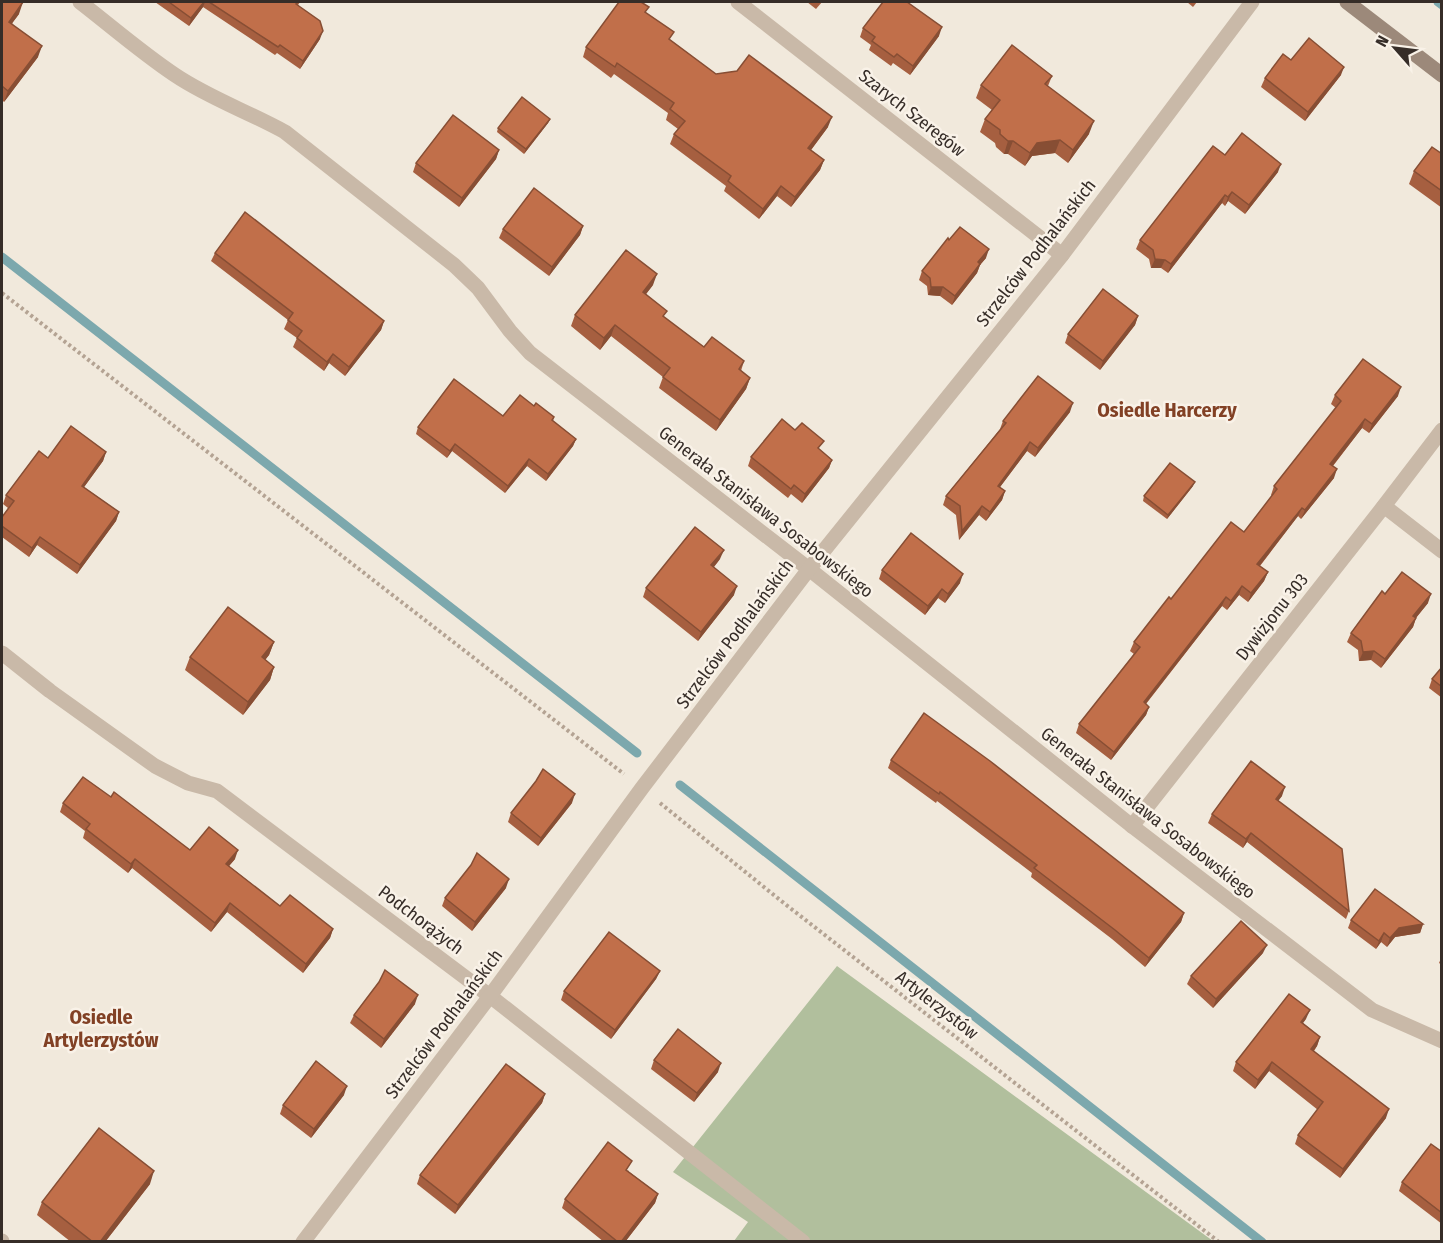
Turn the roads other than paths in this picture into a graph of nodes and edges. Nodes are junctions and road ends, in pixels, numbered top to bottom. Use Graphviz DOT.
graph roads {
  1 [pos="80,2"];
  2 [pos="738,2"];
  3 [pos="1252,2"];
  4 [pos="1347,2"];
  5 [pos="1442,75"];
  6 [pos="1062,255"];
  7 [pos="1442,430"];
  8 [pos="1384,506"];
  9 [pos="1442,550"];
  10 [pos="809,569"];
  11 [pos="2,653"];
  12 [pos="1132,826"];
  13 [pos="490,996"];
  14 [pos="1442,1041"];
  15 [pos="303,1242"];
  16 [pos="803,1242"];
  1 -- 10 [label="street, Generała Stanisława Sosabowskiego"];
  2 -- 6 [label="street, Szarych Szeregów"];
  3 -- 6 [label="street, Strzelców Podhalańskich"];
  4 -- 5 [label="street"];
  6 -- 10 [label="street, Strzelców Podhalańskich"];
  7 -- 8 [label="street, Dywizjonu 303"];
  8 -- 9 [label="street"];
  8 -- 12 [label="street, Dywizjonu 303"];
  10 -- 12 [label="street, Generała Stanisława Sosabowskiego"];
  10 -- 13 [label="street, Strzelców Podhalańskich"];
  11 -- 13 [label="street, Podchorążych"];
  12 -- 14 [label="street, Generała Stanisława Sosabowskiego"];
  13 -- 15 [label="street, Strzelców Podhalańskich"];
  13 -- 16 [label="street, Podchorążych"];
}
